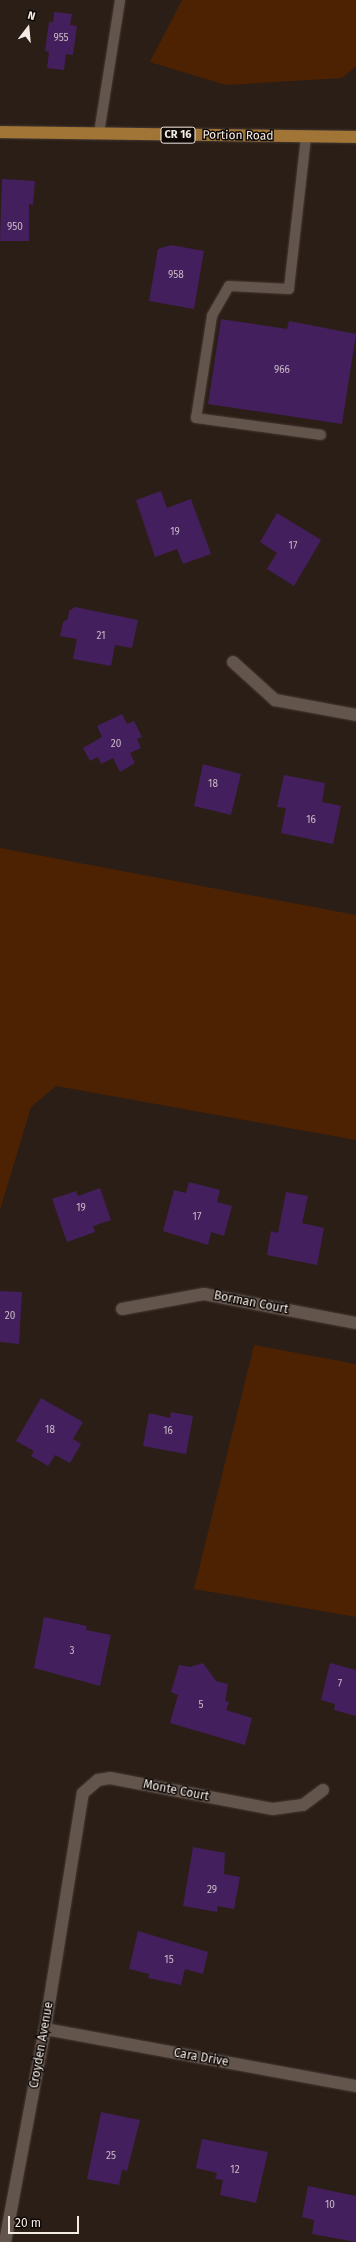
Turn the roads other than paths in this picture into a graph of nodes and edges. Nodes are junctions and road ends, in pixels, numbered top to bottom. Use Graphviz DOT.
graph roads {
  1 [pos="120,0"];
  2 [pos="0,132"];
  3 [pos="99,133"];
  4 [pos="306,137"];
  5 [pos="356,138"];
  6 [pos="321,435"];
  7 [pos="233,662"];
  8 [pos="356,715"];
  9 [pos="122,1309"];
  10 [pos="356,1322"];
  11 [pos="323,1790"];
  12 [pos="76,1847"];
  13 [pos="45,2029"];
  14 [pos="356,2086"];
  15 [pos="5,2242"];
  1 -- 3 [label="lane"];
  2 -- 3 [label="main road, Portion Road / CR 16"];
  3 -- 4 [label="main road, Portion Road / CR 16"];
  4 -- 5 [label="main road, Portion Road / CR 16"];
  4 -- 6 [label="lane"];
  7 -- 8 [label="street"];
  9 -- 10 [label="street, Borman Court"];
  11 -- 12 [label="street, Monte Court"];
  12 -- 13 [label="street, Croyden Avenue"];
  13 -- 14 [label="street, Cara Drive"];
  13 -- 15 [label="street, Croyden Avenue"];
}
